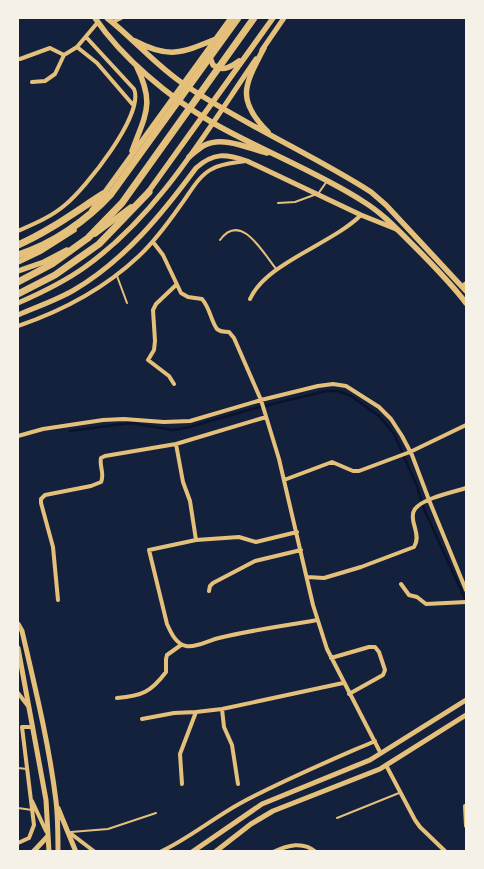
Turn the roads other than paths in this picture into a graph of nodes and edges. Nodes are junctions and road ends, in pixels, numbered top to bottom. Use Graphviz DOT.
graph roads {
  1 [pos="121,18"];
  2 [pos="231,18"];
  3 [pos="238,18"];
  4 [pos="254,18"];
  5 [pos="273,18"];
  6 [pos="284,18"];
  7 [pos="96,20"];
  8 [pos="110,20"];
  9 [pos="86,37"];
  10 [pos="129,38"];
  11 [pos="216,39"];
  12 [pos="77,47"];
  13 [pos="264,48"];
  14 [pos="64,55"];
  15 [pos="246,55"];
  16 [pos="20,59"];
  17 [pos="134,63"];
  18 [pos="32,82"];
  19 [pos="183,84"];
  20 [pos="174,97"];
  21 [pos="212,103"];
  22 [pos="134,106"];
  23 [pos="222,109"];
  24 [pos="203,116"];
  25 [pos="213,123"];
  26 [pos="273,137"];
  27 [pos="189,156"];
  28 [pos="226,156"];
  29 [pos="278,156"];
  30 [pos="129,158"];
  31 [pos="247,161"];
  32 [pos="221,165"];
  33 [pos="326,181"];
  34 [pos="149,192"];
  35 [pos="103,194"];
  36 [pos="318,194"];
  37 [pos="278,203"];
  38 [pos="361,216"];
  39 [pos="397,229"];
  40 [pos="18,231"];
  41 [pos="220,240"];
  42 [pos="153,242"];
  43 [pos="18,245"];
  44 [pos="18,255"];
  45 [pos="18,262"];
  46 [pos="277,270"];
  47 [pos="18,271"];
  48 [pos="116,274"];
  49 [pos="18,282"];
  50 [pos="176,286"];
  51 [pos="465,287"];
  52 [pos="18,294"];
  53 [pos="250,299"];
  54 [pos="466,302"];
  55 [pos="18,303"];
  56 [pos="127,303"];
  57 [pos="18,315"];
  58 [pos="18,326"];
  59 [pos="174,384"];
  60 [pos="262,401"];
  61 [pos="266,417"];
  62 [pos="466,425"];
  63 [pos="18,436"];
  64 [pos="176,444"];
  65 [pos="410,452"];
  66 [pos="284,480"];
  67 [pos="466,488"];
  68 [pos="429,500"];
  69 [pos="297,532"];
  70 [pos="196,540"];
  71 [pos="301,550"];
  72 [pos="307,578"];
  73 [pos="401,584"];
  74 [pos="466,590"];
  75 [pos="209,591"];
  76 [pos="58,600"];
  77 [pos="466,602"];
  78 [pos="317,620"];
  79 [pos="18,624"];
  80 [pos="181,645"];
  81 [pos="18,648"];
  82 [pos="331,658"];
  83 [pos="20,661"];
  84 [pos="18,670"];
  85 [pos="343,683"];
  86 [pos="18,693"];
  87 [pos="349,694"];
  88 [pos="118,698"];
  89 [pos="466,700"];
  90 [pos="222,709"];
  91 [pos="30,710"];
  92 [pos="196,712"];
  93 [pos="466,715"];
  94 [pos="142,719"];
  95 [pos="20,727"];
  96 [pos="33,728"];
  97 [pos="375,742"];
  98 [pos="378,750"];
  99 [pos="18,768"];
  100 [pos="387,768"];
  101 [pos="27,769"];
  102 [pos="182,784"];
  103 [pos="238,784"];
  104 [pos="399,793"];
  105 [pos="30,797"];
  106 [pos="56,803"];
  107 [pos="465,806"];
  108 [pos="18,808"];
  109 [pos="32,810"];
  110 [pos="156,813"];
  111 [pos="337,818"];
  112 [pos="466,826"];
  113 [pos="68,832"];
  114 [pos="48,835"];
  115 [pos="18,843"];
  116 [pos="33,852"];
  117 [pos="49,852"];
  118 [pos="58,852"];
  119 [pos="76,852"];
  120 [pos="95,852"];
  121 [pos="160,852"];
  122 [pos="192,852"];
  123 [pos="215,852"];
  124 [pos="273,852"];
  125 [pos="316,852"];
  126 [pos="446,852"];
  1 -- 8 [label="street"];
  2 -- 11 [label="main road"];
  3 -- 44 [label="highway"];
  4 -- 49 [label="highway"];
  5 -- 15 [label="main road"];
  6 -- 13 [label="street"];
  7 -- 9 [label="street"];
  7 -- 17 [label="main road"];
  8 -- 10 [label="main road"];
  9 -- 12 [label="street"];
  9 -- 22 [label="street"];
  10 -- 11 [label="main road"];
  10 -- 19 [label="main road"];
  11 -- 15 [label="main road"];
  11 -- 19 [label="main road"];
  12 -- 14 [label="street"];
  12 -- 22 [label="street"];
  13 -- 23 [label="street"];
  13 -- 26 [label="main road"];
  14 -- 16 [label="street"];
  14 -- 18 [label="street"];
  15 -- 21 [label="main road"];
  17 -- 20 [label="main road"];
  17 -- 30 [label="main road"];
  19 -- 20 [label="main road"];
  19 -- 21 [label="main road"];
  20 -- 24 [label="main road"];
  20 -- 30 [label="main road"];
  21 -- 23 [label="main road"];
  21 -- 24 [label="main road"];
  22 -- 40 [label="street"];
  23 -- 25 [label="street"];
  23 -- 26 [label="main road"];
  24 -- 25 [label="main road"];
  24 -- 34 [label="main road"];
  25 -- 27 [label="street"];
  25 -- 29 [label="main road"];
  26 -- 51 [label="main road"];
  27 -- 29 [label="main road"];
  27 -- 55 [label="street"];
  28 -- 31 [label="street"];
  28 -- 32 [label="street"];
  28 -- 57 [label="street"];
  29 -- 33 [label="main road"];
  30 -- 35 [label="main road"];
  31 -- 32 [label="street"];
  31 -- 36 [label="street"];
  32 -- 42 [label="street"];
  33 -- 36 [label="lane"];
  33 -- 39 [label="main road"];
  34 -- 47 [label="main road"];
  34 -- 52 [label="highway"];
  35 -- 43 [label="highway"];
  35 -- 45 [label="main road"];
  36 -- 37 [label="lane"];
  36 -- 38 [label="street"];
  38 -- 39 [label="street"];
  38 -- 46 [label="street"];
  39 -- 54 [label="main road"];
  41 -- 46 [label="lane"];
  42 -- 48 [label="street"];
  42 -- 50 [label="street"];
  46 -- 53 [label="street"];
  48 -- 56 [label="lane"];
  48 -- 58 [label="street"];
  50 -- 59 [label="street"];
  50 -- 60 [label="street"];
  60 -- 61 [label="street"];
  60 -- 63 [label="street"];
  60 -- 65 [label="street"];
  61 -- 64 [label="street"];
  61 -- 66 [label="street"];
  62 -- 65 [label="street"];
  64 -- 70 [label="street"];
  64 -- 76 [label="street"];
  65 -- 66 [label="street"];
  65 -- 68 [label="street"];
  66 -- 69 [label="street"];
  67 -- 68 [label="street"];
  68 -- 72 [label="street"];
  68 -- 74 [label="street"];
  69 -- 70 [label="street"];
  69 -- 71 [label="street"];
  70 -- 80 [label="street"];
  71 -- 72 [label="street"];
  71 -- 75 [label="street"];
  72 -- 78 [label="street"];
  73 -- 77 [label="street"];
  78 -- 80 [label="street"];
  78 -- 82 [label="street"];
  79 -- 106 [label="street"];
  80 -- 88 [label="street"];
  81 -- 83 [label="street"];
  82 -- 85 [label="street"];
  82 -- 87 [label="street"];
  83 -- 84 [label="street"];
  83 -- 91 [label="street"];
  85 -- 87 [label="street"];
  85 -- 90 [label="street"];
  86 -- 91 [label="street"];
  87 -- 97 [label="street"];
  89 -- 122 [label="street"];
  90 -- 92 [label="street"];
  90 -- 103 [label="street"];
  91 -- 96 [label="street"];
  92 -- 94 [label="street"];
  92 -- 102 [label="street"];
  93 -- 123 [label="street"];
  95 -- 96 [label="street"];
  95 -- 101 [label="street"];
  96 -- 114 [label="street"];
  97 -- 98 [label="street"];
  97 -- 121 [label="street"];
  99 -- 101 [label="lane"];
  100 -- 104 [label="street"];
  101 -- 105 [label="street"];
  104 -- 111 [label="lane"];
  104 -- 126 [label="street"];
  105 -- 109 [label="street"];
  105 -- 114 [label="street"];
  106 -- 113 [label="street"];
  106 -- 118 [label="street"];
  107 -- 112 [label="street"];
  108 -- 109 [label="lane"];
  109 -- 115 [label="street"];
  110 -- 113 [label="lane"];
  113 -- 119 [label="street"];
  113 -- 120 [label="street"];
  114 -- 116 [label="street"];
  114 -- 117 [label="street"];
  124 -- 125 [label="street"];
}
